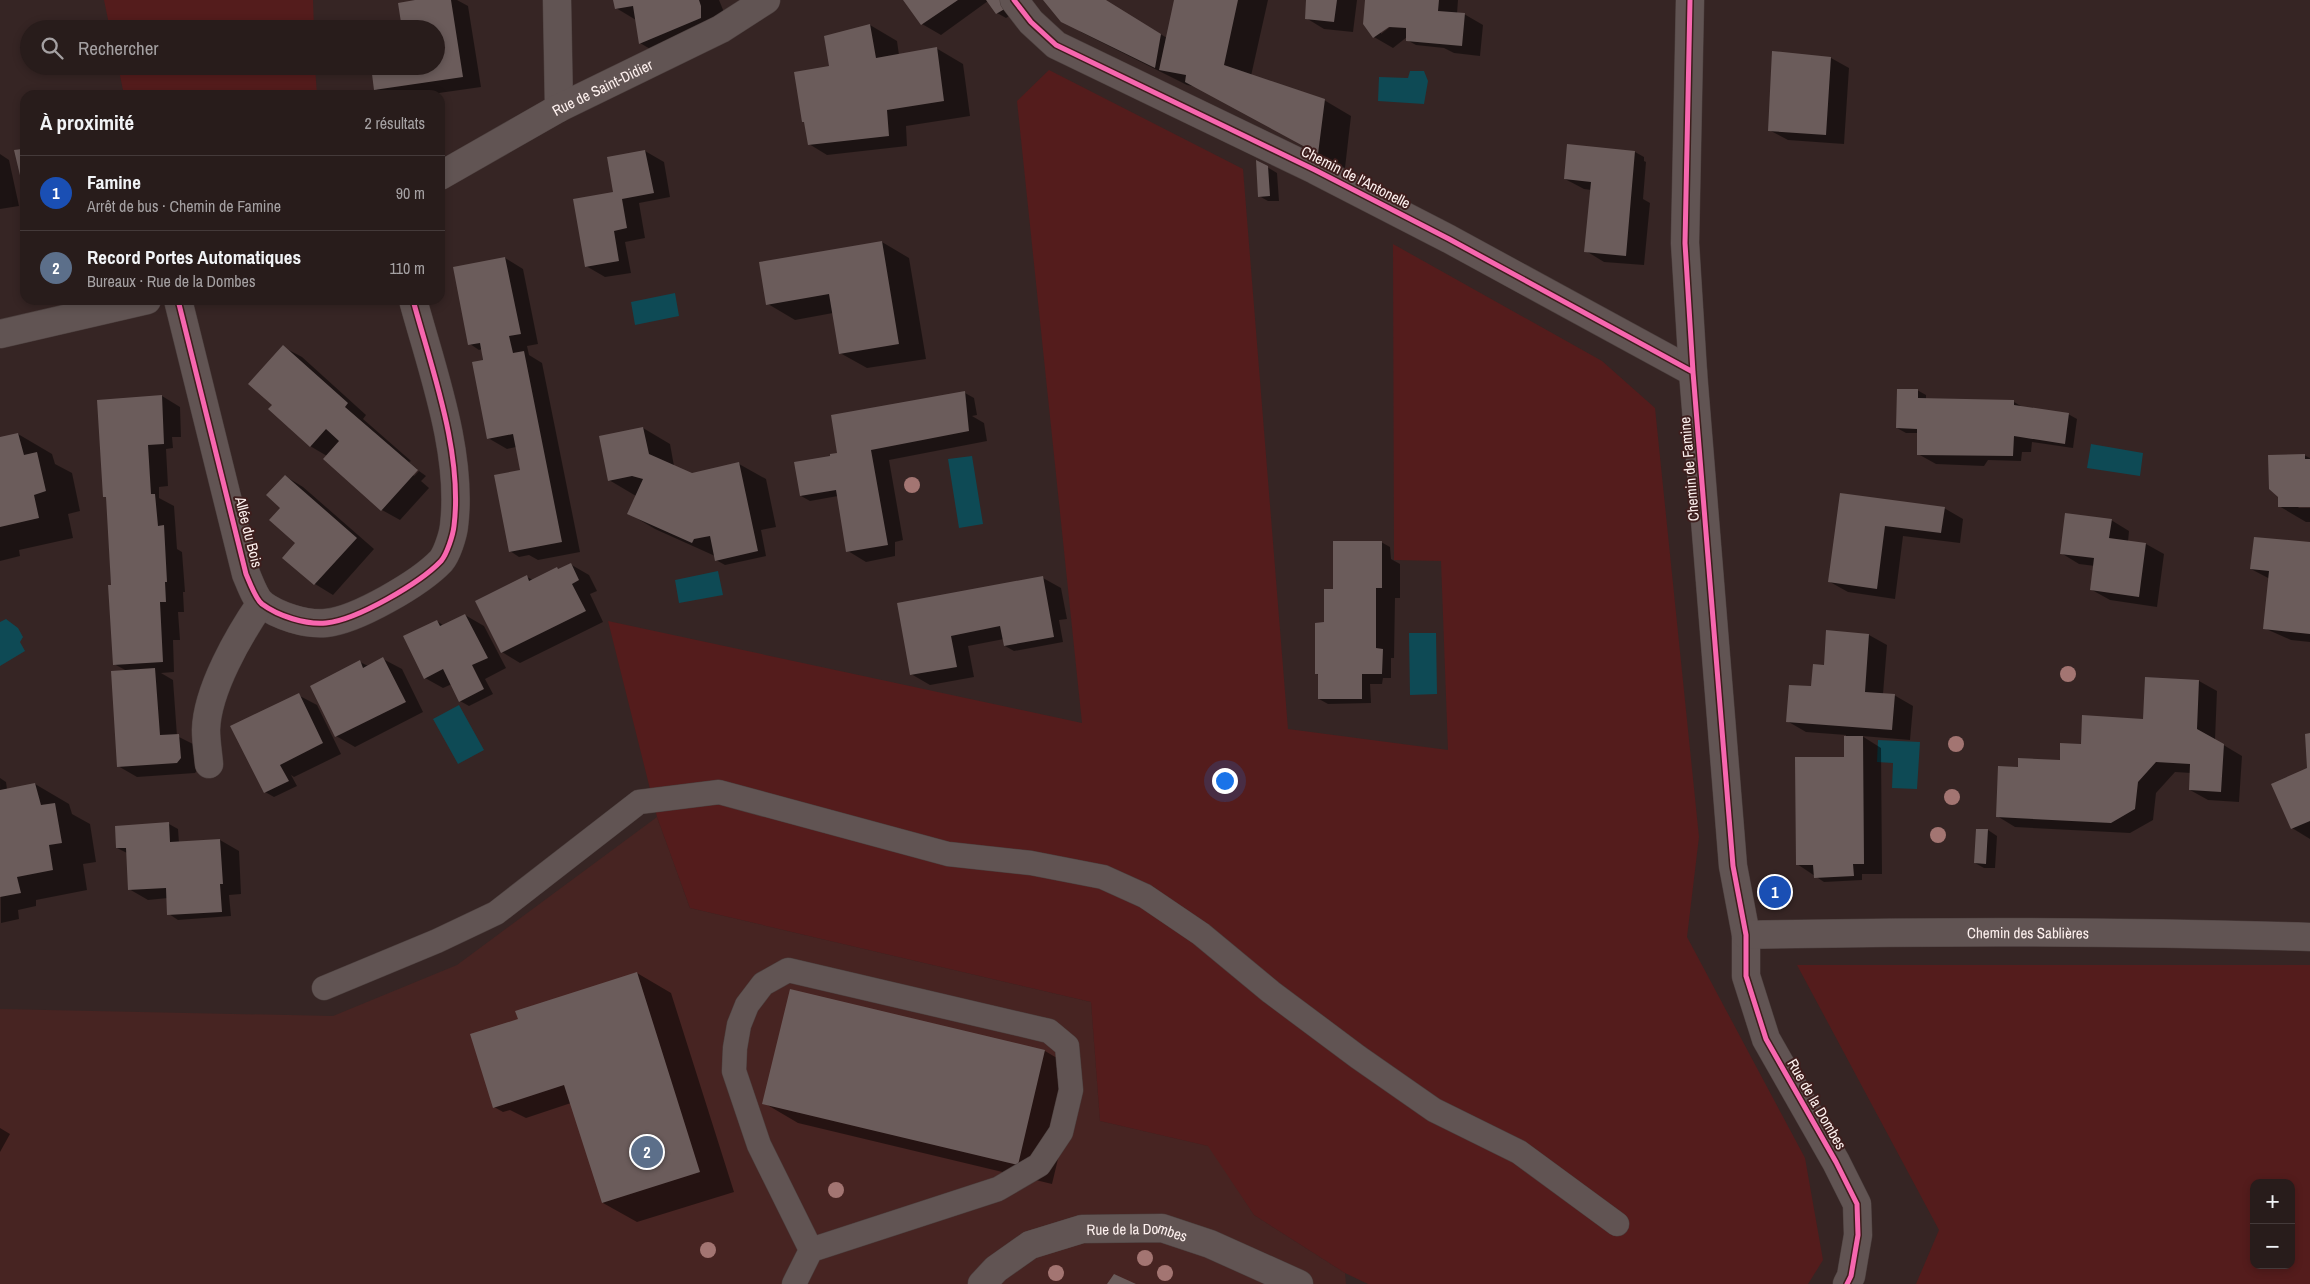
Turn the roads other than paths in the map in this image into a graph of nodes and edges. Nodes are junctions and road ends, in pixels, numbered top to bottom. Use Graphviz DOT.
graph roads {
  1 [pos="557,0"];
  2 [pos="766,0"];
  3 [pos="1014,0"];
  4 [pos="1690,0"];
  5 [pos="559,108"];
  6 [pos="445,173"];
  7 [pos="125,305"];
  8 [pos="179,305"];
  9 [pos="415,305"];
  10 [pos="0,334"];
  11 [pos="1693,372"];
  12 [pos="261,603"];
  13 [pos="209,764"];
  14 [pos="1746,935"];
  15 [pos="2310,937"];
  16 [pos="324,988"];
  17 [pos="1617,1224"];
  18 [pos="811,1250"];
  19 [pos="794,1284"];
  20 [pos="982,1284"];
  21 [pos="1299,1284"];
  22 [pos="1848,1284"];
  1 -- 5 [label="street"];
  2 -- 5 [label="street, Rue de Saint-Didier"];
  3 -- 11 [label="street, Chemin de l'Antonelle"];
  4 -- 11 [label="street, Chemin de Famine"];
  5 -- 6 [label="street, Rue de Saint-Didier"];
  7 -- 10 [label="street"];
  8 -- 12 [label="street, Allée du Bois"];
  9 -- 12 [label="street"];
  11 -- 14 [label="street, Chemin de Famine"];
  12 -- 13 [label="street"];
  14 -- 15 [label="street, Chemin des Sablières"];
  14 -- 22 [label="street, Rue de la Dombes"];
  16 -- 17 [label="lane"];
  18 -- 18 [label="lane"];
  18 -- 19 [label="lane"];
  20 -- 21 [label="street, Rue de la Dombes"];
}
